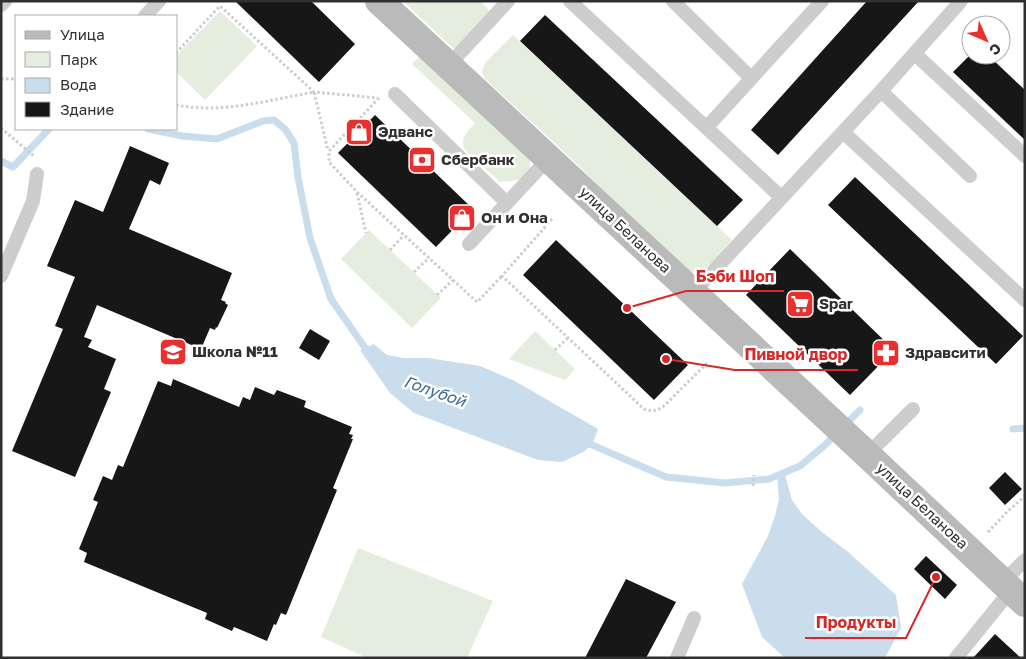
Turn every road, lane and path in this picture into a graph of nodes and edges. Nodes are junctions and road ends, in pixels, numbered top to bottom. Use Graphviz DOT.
graph roads {
  1 [pos="5,1"];
  2 [pos="159,1"];
  3 [pos="379,1"];
  4 [pos="508,1"];
  5 [pos="570,1"];
  6 [pos="673,1"];
  7 [pos="822,1"];
  8 [pos="961,1"];
  9 [pos="1,5"];
  10 [pos="146,15"];
  11 [pos="178,51"];
  12 [pos="915,54"];
  13 [pos="448,66"];
  14 [pos="751,78"];
  15 [pos="1,79"];
  16 [pos="15,79"];
  17 [pos="881,91"];
  18 [pos="314,92"];
  19 [pos="390,93"];
  20 [pos="379,98"];
  21 [pos="178,104"];
  22 [pos="707,127"];
  23 [pos="1,128"];
  24 [pos="843,132"];
  25 [pos="328,151"];
  26 [pos="33,156"];
  27 [pos="1025,156"];
  28 [pos="548,159"];
  29 [pos="37,174"];
  30 [pos="970,176"];
  31 [pos="357,192"];
  32 [pos="782,198"];
  33 [pos="507,203"];
  34 [pos="552,219"];
  35 [pos="366,233"];
  36 [pos="404,235"];
  37 [pos="469,244"];
  38 [pos="390,250"];
  39 [pos="429,258"];
  40 [pos="414,272"];
  41 [pos="1,276"];
  42 [pos="502,276"];
  43 [pos="453,280"];
  44 [pos="693,293"];
  45 [pos="437,295"];
  46 [pos="1025,300"];
  47 [pos="568,338"];
  48 [pos="555,350"];
  49 [pos="708,362"];
  50 [pos="913,409"];
  51 [pos="863,451"];
  52 [pos="754,475"];
  53 [pos="753,486"];
  54 [pos="1025,496"];
  55 [pos="988,532"];
  56 [pos="1025,560"];
  57 [pos="1013,592"];
  58 [pos="694,618"];
  59 [pos="677,658"];
  60 [pos="956,658"];
  1 -- 9 [label="lane"];
  2 -- 10 [label="lane"];
  3 -- 13 [label="street, улица Беланова"];
  4 -- 13 [label="lane"];
  5 -- 22 [label="lane"];
  6 -- 14 [label="lane"];
  7 -- 14 [label="lane"];
  8 -- 12 [label="lane"];
  11 -- 18 [label="path"];
  12 -- 17 [label="lane"];
  12 -- 27 [label="lane"];
  13 -- 28 [label="street, улица Беланова"];
  14 -- 22 [label="lane"];
  15 -- 16 [label="path"];
  17 -- 24 [label="lane"];
  17 -- 30 [label="lane"];
  18 -- 20 [label="path"];
  18 -- 21 [label="path"];
  18 -- 25 [label="path"];
  19 -- 20 [label="path"];
  19 -- 33 [label="lane"];
  20 -- 25 [label="path"];
  22 -- 32 [label="lane"];
  23 -- 26 [label="path"];
  24 -- 32 [label="lane"];
  24 -- 46 [label="lane"];
  25 -- 31 [label="path"];
  28 -- 33 [label="lane"];
  28 -- 44 [label="street, улица Беланова"];
  29 -- 41 [label="lane"];
  31 -- 35 [label="path"];
  31 -- 36 [label="path"];
  32 -- 44 [label="lane"];
  33 -- 37 [label="lane"];
  34 -- 42 [label="path"];
  36 -- 38 [label="path"];
  36 -- 39 [label="path"];
  39 -- 40 [label="path"];
  39 -- 43 [label="path"];
  42 -- 43 [label="path"];
  42 -- 47 [label="path"];
  43 -- 45 [label="path"];
  44 -- 51 [label="street, улица Беланова"];
  47 -- 48 [label="path"];
  47 -- 49 [label="path"];
  50 -- 51 [label="lane"];
  51 -- 57 [label="street, улица Беланова"];
  52 -- 53 [label="path"];
  54 -- 55 [label="path"];
  56 -- 57 [label="lane"];
  57 -- 60 [label="lane"];
  58 -- 59 [label="lane"];
}
